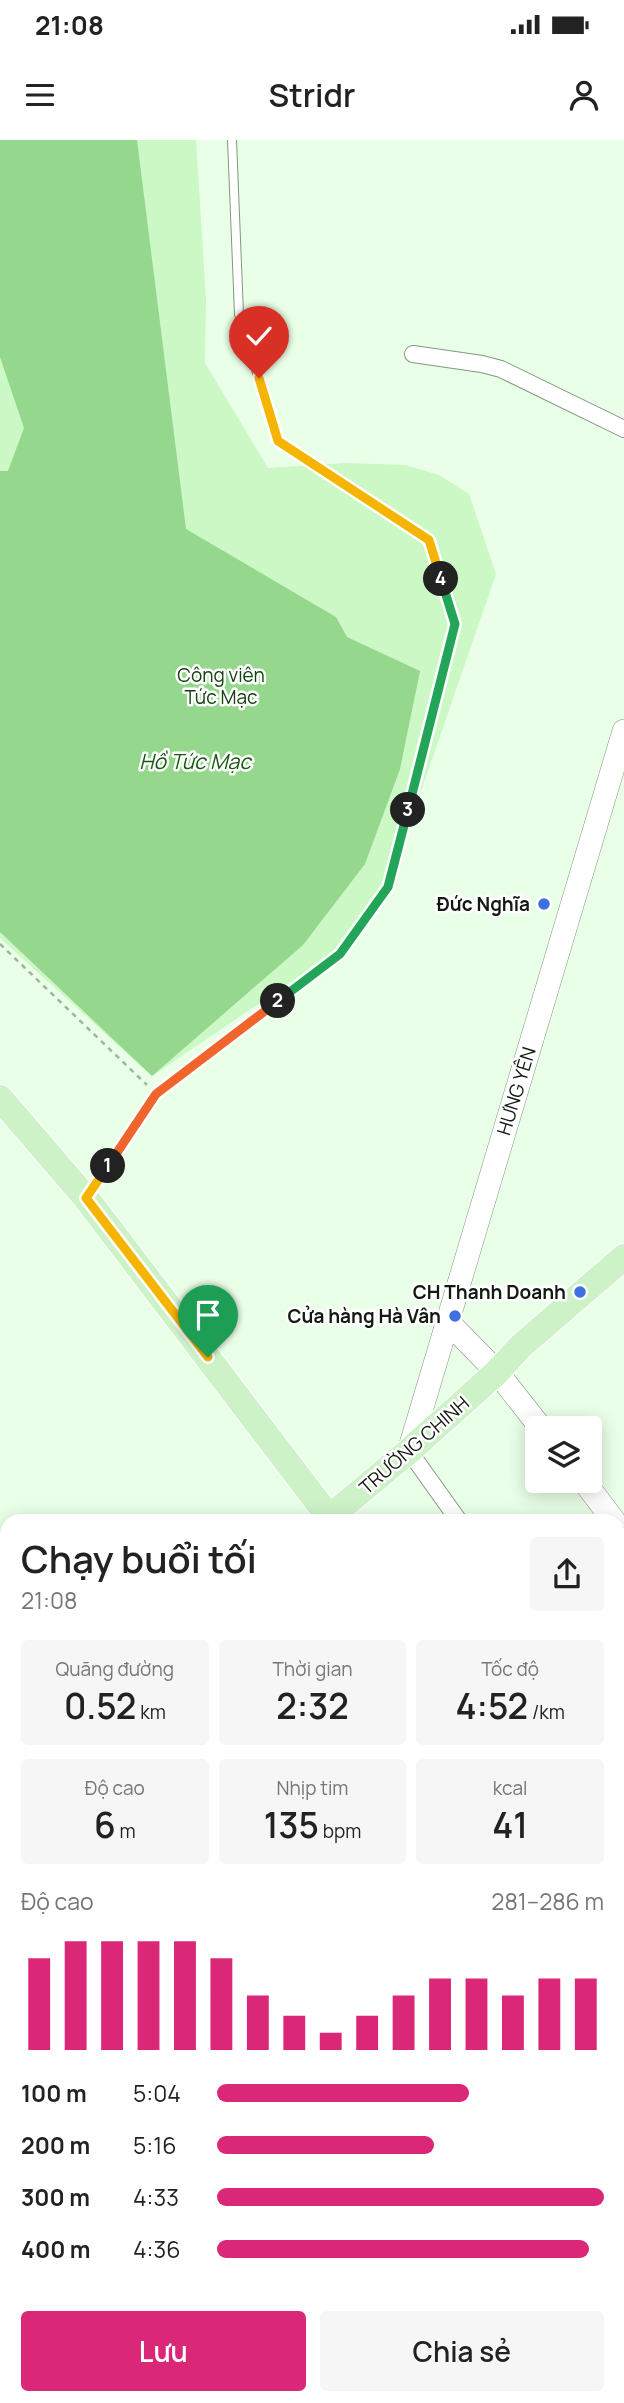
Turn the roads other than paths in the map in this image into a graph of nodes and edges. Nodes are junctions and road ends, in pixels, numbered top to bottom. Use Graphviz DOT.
graph roads {
  1 [pos="232,140"];
  2 [pos="413,354"];
  3 [pos="624,429"];
  4 [pos="624,731"];
  5 [pos="0,1098"];
  6 [pos="86,1198"];
  7 [pos="624,1257"];
  8 [pos="624,1275"];
  9 [pos="448,1322"];
  10 [pos="497,1372"];
  11 [pos="532,1416"];
  12 [pos="409,1451"];
  13 [pos="593,1493"];
  14 [pos="323,1514"];
  15 [pos="334,1514"];
  16 [pos="454,1514"];
  17 [pos="609,1514"];
  1 -- 6 [label="lane"];
  2 -- 3 [label="street"];
  4 -- 9 [label="street, HƯNG YÊN"];
  5 -- 6 [label="main road"];
  6 -- 14 [label="main road"];
  7 -- 10 [label="main road, TRƯỜNG CHINH"];
  8 -- 10 [label="main road, TRƯỜNG CHINH"];
  9 -- 10 [label="street"];
  9 -- 12 [label="street, HƯNG YÊN"];
  10 -- 11 [label="street"];
  10 -- 12 [label="main road, TRƯỜNG CHINH"];
  12 -- 15 [label="main road, TRƯỜNG CHINH"];
  12 -- 16 [label="street"];
  13 -- 17 [label="street"];
}
